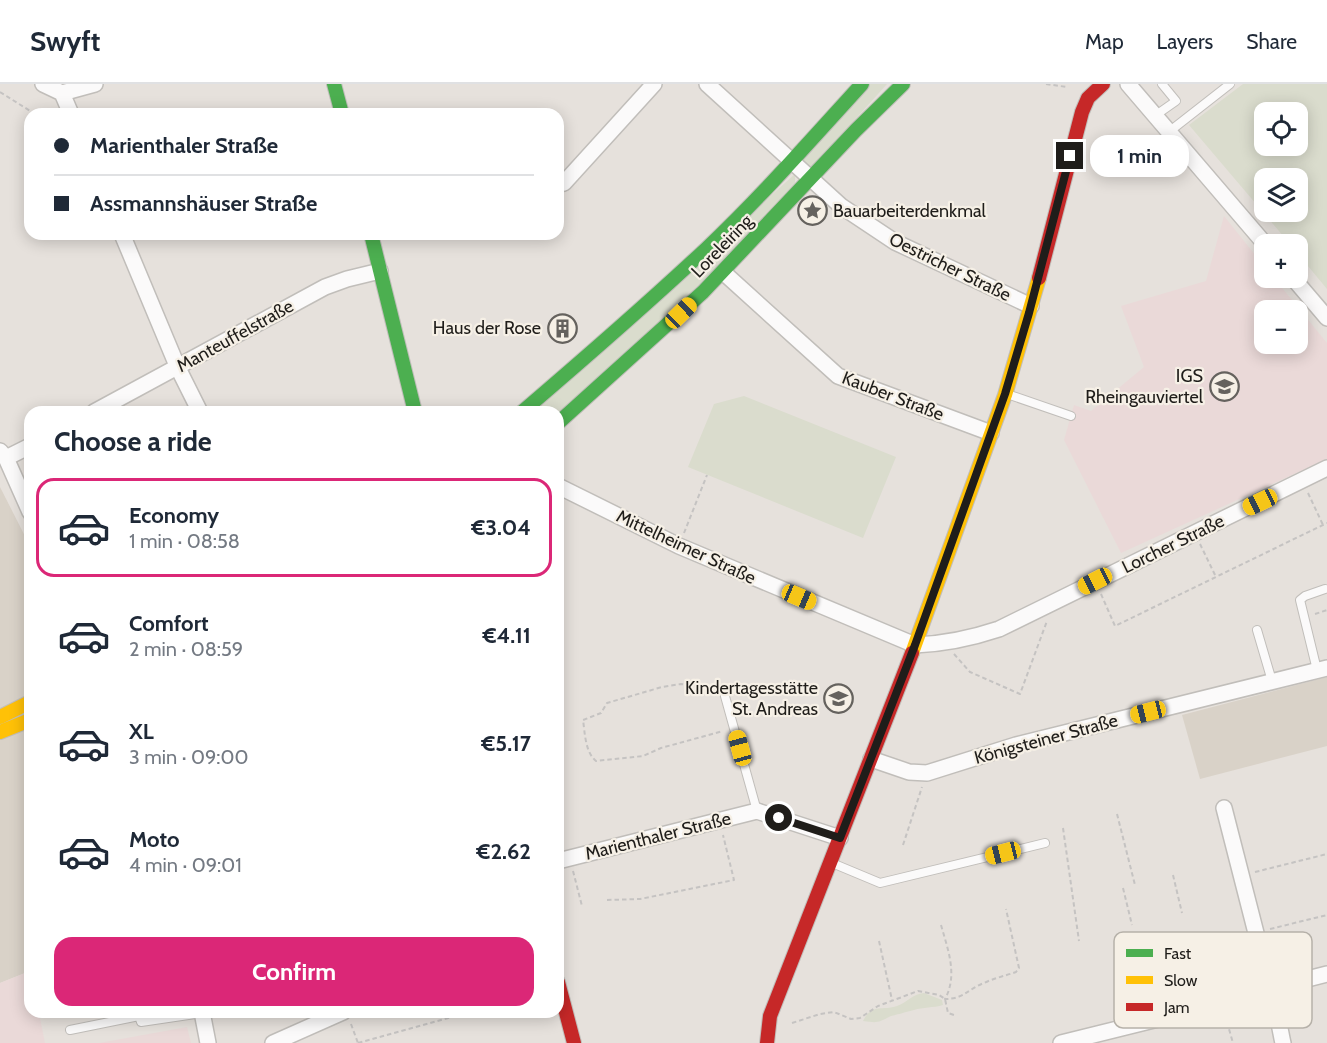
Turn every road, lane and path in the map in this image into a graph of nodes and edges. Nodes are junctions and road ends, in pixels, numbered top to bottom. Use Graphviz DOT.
graph roads {
  1 [pos="43,84"];
  2 [pos="95,84"];
  3 [pos="334,84"];
  4 [pos="654,84"];
  5 [pos="707,84"];
  6 [pos="862,84"];
  7 [pos="903,84"];
  8 [pos="1046,84"];
  9 [pos="1102,84"];
  10 [pos="1115,84"];
  11 [pos="1128,84"];
  12 [pos="1162,84"];
  13 [pos="1230,84"];
  14 [pos="1074,86"];
  15 [pos="0,92"];
  16 [pos="62,93"];
  17 [pos="1145,102"];
  18 [pos="25,108"];
  19 [pos="68,108"];
  20 [pos="340,108"];
  21 [pos="1082,112"];
  22 [pos="1156,115"];
  23 [pos="1170,131"];
  24 [pos="793,160"];
  25 [pos="811,178"];
  26 [pos="564,183"];
  27 [pos="1257,234"];
  28 [pos="125,240"];
  29 [pos="372,240"];
  30 [pos="380,271"];
  31 [pos="723,272"];
  32 [pos="1302,288"];
  33 [pos="1031,306"];
  34 [pos="1327,318"];
  35 [pos="178,368"];
  36 [pos="1005,394"];
  37 [pos="105,406"];
  38 [pos="197,406"];
  39 [pos="414,406"];
  40 [pos="529,406"];
  41 [pos="1071,416"];
  42 [pos="564,418"];
  43 [pos="991,433"];
  44 [pos="24,448"];
  45 [pos="3,455"];
  46 [pos="1327,468"];
  47 [pos="707,475"];
  48 [pos="1302,481"];
  49 [pos="564,489"];
  50 [pos="24,499"];
  51 [pos="1327,524"];
  52 [pos="1323,525"];
  53 [pos="1195,533"];
  54 [pos="679,546"];
  55 [pos="1216,577"];
  56 [pos="1095,581"];
  57 [pos="1325,589"];
  58 [pos="1042,608"];
  59 [pos="1257,630"];
  60 [pos="946,642"];
  61 [pos="915,645"];
  62 [pos="1322,669"];
  63 [pos="1272,681"];
  64 [pos="723,689"];
  65 [pos="24,705"];
  66 [pos="0,717"];
  67 [pos="24,722"];
  68 [pos="734,728"];
  69 [pos="0,732"];
  70 [pos="871,759"];
  71 [pos="927,773"];
  72 [pos="1224,808"];
  73 [pos="757,811"];
  74 [pos="1117,814"];
  75 [pos="719,820"];
  76 [pos="1063,828"];
  77 [pos="840,838"];
  78 [pos="1044,843"];
  79 [pos="903,845"];
  80 [pos="1327,854"];
  81 [pos="564,860"];
  82 [pos="830,863"];
  83 [pos="1252,873"];
  84 [pos="1173,875"];
  85 [pos="1135,885"];
  86 [pos="1123,888"];
  87 [pos="607,900"];
  88 [pos="582,906"];
  89 [pos="1006,909"];
  90 [pos="1182,913"];
  91 [pos="1327,915"];
  92 [pos="941,925"];
  93 [pos="1132,925"];
  94 [pos="1267,929"];
  95 [pos="1255,932"];
  96 [pos="879,941"];
  97 [pos="1079,941"];
  98 [pos="1327,974"];
  99 [pos="1312,978"];
  100 [pos="945,999"];
  101 [pos="892,1001"];
  102 [pos="564,1005"];
  103 [pos="954,1015"];
  104 [pos="129,1018"];
  105 [pos="140,1018"];
  106 [pos="165,1018"];
  107 [pos="203,1018"];
  108 [pos="347,1018"];
  109 [pos="448,1018"];
  110 [pos="792,1023"];
  111 [pos="1120,1028"];
  112 [pos="1229,1028"];
  113 [pos="1279,1028"];
  114 [pos="70,1030"];
  115 [pos="208,1043"];
  116 [pos="273,1043"];
  117 [pos="358,1043"];
  118 [pos="574,1043"];
  119 [pos="767,1043"];
  120 [pos="1061,1043"];
  121 [pos="1233,1043"];
  122 [pos="1283,1043"];
  1 -- 16 [label="street"];
  2 -- 16 [label="street"];
  3 -- 20 [label="main road"];
  4 -- 26 [label="street"];
  5 -- 24 [label="street, Oestricher Straße"];
  6 -- 24 [label="main road, Loreleiring"];
  7 -- 25 [label="main road, Loreleiring"];
  8 -- 14 [label="path"];
  9 -- 21 [label="main road"];
  10 -- 17 [label="street"];
  11 -- 17 [label="street"];
  12 -- 22 [label="lane"];
  13 -- 23 [label="lane"];
  14 -- 21 [label="street"];
  15 -- 18 [label="path"];
  16 -- 19 [label="street"];
  17 -- 22 [label="street"];
  21 -- 33 [label="main road"];
  22 -- 23 [label="street"];
  23 -- 27 [label="street"];
  24 -- 25 [label="street, Oestricher Straße"];
  24 -- 40 [label="main road, Loreleiring"];
  25 -- 31 [label="main road, Loreleiring"];
  25 -- 33 [label="street, Oestricher Straße"];
  28 -- 35 [label="street"];
  29 -- 30 [label="main road"];
  30 -- 35 [label="street, Manteuffelstraße"];
  30 -- 39 [label="main road"];
  31 -- 42 [label="main road, Loreleiring"];
  31 -- 43 [label="street, Kauber Straße"];
  32 -- 34 [label="street"];
  33 -- 36 [label="main road"];
  35 -- 37 [label="street, Manteuffelstraße"];
  35 -- 38 [label="street"];
  36 -- 41 [label="lane"];
  36 -- 43 [label="main road"];
  43 -- 61 [label="main road"];
  44 -- 45 [label="street"];
  45 -- 50 [label="street"];
  46 -- 48 [label="street, Lorcher Straße"];
  47 -- 54 [label="path"];
  48 -- 52 [label="path"];
  48 -- 53 [label="street, Lorcher Straße"];
  49 -- 54 [label="street, Mittelheimer Straße"];
  51 -- 52 [label="path"];
  52 -- 55 [label="path"];
  53 -- 55 [label="path"];
  53 -- 56 [label="street, Lorcher Straße"];
  54 -- 61 [label="street, Mittelheimer Straße"];
  55 -- 56 [label="path"];
  56 -- 58 [label="street, Lorcher Straße"];
  57 -- 62 [label="lane"];
  58 -- 60 [label="street, Lorcher Straße"];
  58 -- 60 [label="path"];
  59 -- 63 [label="lane"];
  60 -- 61 [label="street, Lorcher Straße"];
  61 -- 70 [label="main road"];
  62 -- 63 [label="street, Königsteiner Straße"];
  63 -- 71 [label="street, Königsteiner Straße"];
  64 -- 68 [label="lane"];
  64 -- 68 [label="path"];
  65 -- 66 [label="main road"];
  67 -- 69 [label="main road"];
  68 -- 73 [label="lane"];
  70 -- 71 [label="street, Königsteiner Straße"];
  70 -- 77 [label="main road"];
  71 -- 79 [label="path"];
  72 -- 95 [label="street"];
  73 -- 75 [label="street, Marienthaler Straße"];
  73 -- 77 [label="street"];
  74 -- 85 [label="path"];
  75 -- 81 [label="street, Marienthaler Straße"];
  75 -- 87 [label="path"];
  76 -- 97 [label="path"];
  77 -- 82 [label="main road"];
  78 -- 82 [label="lane"];
  80 -- 83 [label="path"];
  81 -- 88 [label="path"];
  82 -- 119 [label="main road"];
  84 -- 90 [label="path"];
  86 -- 93 [label="path"];
  89 -- 100 [label="path"];
  91 -- 94 [label="path"];
  92 -- 100 [label="path"];
  96 -- 101 [label="path"];
  98 -- 99 [label="street"];
  100 -- 101 [label="path"];
  100 -- 103 [label="path"];
  101 -- 110 [label="path"];
  102 -- 118 [label="main road"];
  104 -- 114 [label="lane"];
  105 -- 106 [label="lane"];
  107 -- 115 [label="street"];
  108 -- 116 [label="street"];
  108 -- 117 [label="path"];
  109 -- 117 [label="path"];
  111 -- 120 [label="street"];
  112 -- 121 [label="path"];
  113 -- 122 [label="street"];
}
